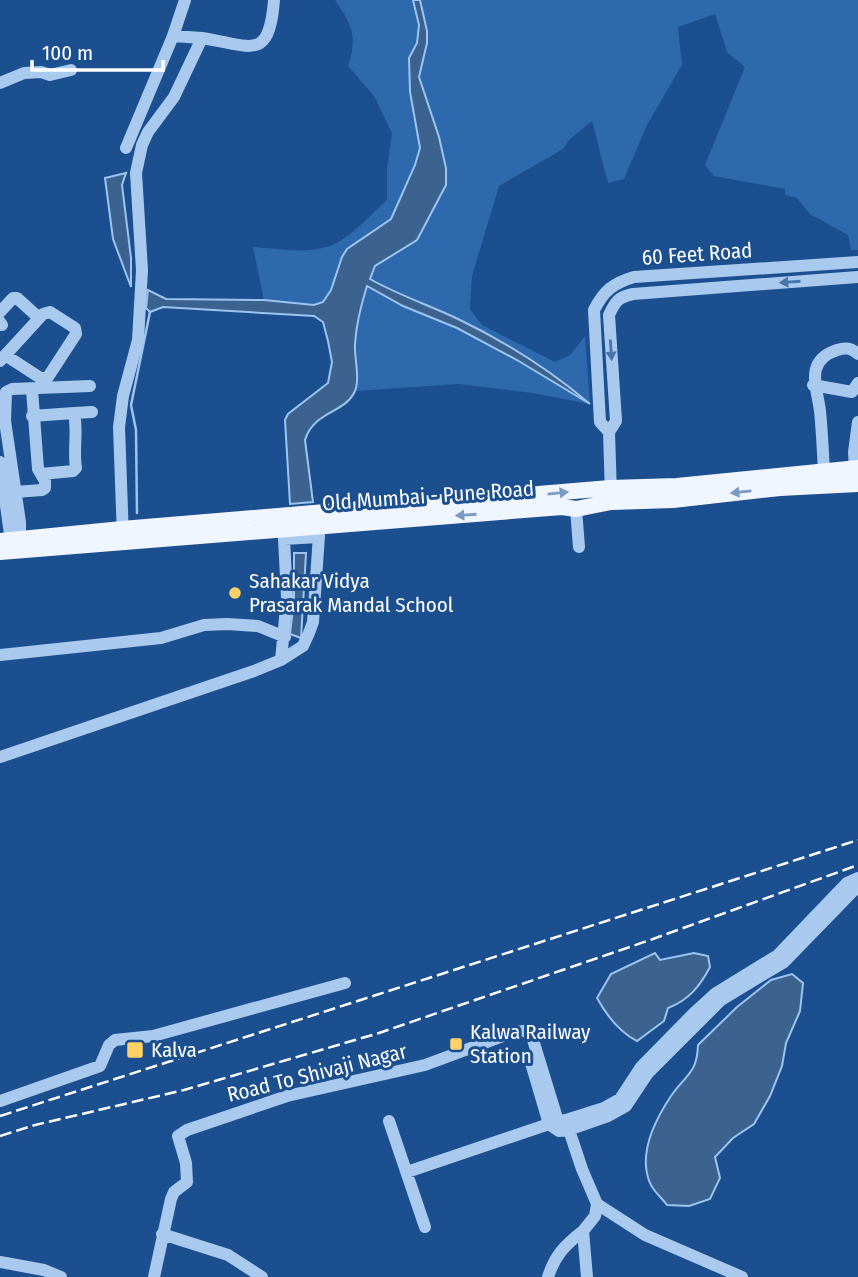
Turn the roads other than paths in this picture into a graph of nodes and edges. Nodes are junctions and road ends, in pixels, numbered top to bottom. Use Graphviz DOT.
graph roads {
  1 [pos="186,0"];
  2 [pos="274,0"];
  3 [pos="173,36"];
  4 [pos="202,38"];
  5 [pos="71,70"];
  6 [pos="0,83"];
  7 [pos="126,148"];
  8 [pos="858,262"];
  9 [pos="858,276"];
  10 [pos="627,279"];
  11 [pos="629,295"];
  12 [pos="39,318"];
  13 [pos="1,320"];
  14 [pos="858,354"];
  15 [pos="3,358"];
  16 [pos="858,383"];
  17 [pos="813,385"];
  18 [pos="89,386"];
  19 [pos="32,390"];
  20 [pos="74,412"];
  21 [pos="92,412"];
  22 [pos="32,416"];
  23 [pos="858,422"];
  24 [pos="609,432"];
  25 [pos="1,471"];
  26 [pos="824,472"];
  27 [pos="857,473"];
  28 [pos="41,474"];
  29 [pos="779,481"];
  30 [pos="15,492"];
  31 [pos="611,495"];
  32 [pos="576,509"];
  33 [pos="4,519"];
  34 [pos="319,525"];
  35 [pos="278,534"];
  36 [pos="123,535"];
  37 [pos="10,546"];
  38 [pos="579,547"];
  39 [pos="285,637"];
  40 [pos="0,655"];
  41 [pos="281,660"];
  42 [pos="0,757"];
  43 [pos="858,878"];
  44 [pos="858,888"];
  45 [pos="839,899"];
  46 [pos="345,983"];
  47 [pos="0,1101"];
  48 [pos="389,1121"];
  49 [pos="560,1123"];
  50 [pos="407,1172"];
  51 [pos="597,1204"];
  52 [pos="425,1227"];
  53 [pos="583,1231"];
  54 [pos="162,1234"];
  55 [pos="0,1262"];
  56 [pos="61,1277"];
  57 [pos="154,1277"];
  58 [pos="262,1277"];
  59 [pos="548,1277"];
  60 [pos="587,1277"];
  61 [pos="743,1277"];
  1 -- 3 [label="street"];
  2 -- 4 [label="street"];
  3 -- 4 [label="street"];
  3 -- 7 [label="street"];
  4 -- 36 [label="street"];
  5 -- 6 [label="street"];
  8 -- 10 [label="street, 60 Feet Road"];
  9 -- 11 [label="street, 60 Feet Road, one-way"];
  10 -- 11 [label="street"];
  10 -- 24 [label="street, 60 Feet Road"];
  11 -- 24 [label="street, 60 Feet Road, one-way"];
  12 -- 13 [label="street"];
  12 -- 15 [label="street"];
  12 -- 15 [label="street"];
  14 -- 17 [label="street"];
  16 -- 17 [label="street"];
  17 -- 26 [label="street"];
  18 -- 19 [label="street"];
  19 -- 22 [label="street"];
  19 -- 30 [label="street"];
  20 -- 21 [label="street"];
  20 -- 22 [label="street"];
  20 -- 28 [label="street"];
  22 -- 28 [label="street"];
  23 -- 27 [label="street"];
  24 -- 31 [label="street, 60 Feet Road"];
  25 -- 33 [label="street"];
  26 -- 27 [label="main road, Old Mumbai - Pune Road"];
  26 -- 29 [label="main road, Old Mumbai - Pune Road"];
  27 -- 29 [label="main road, Old Mumbai - Pune Road"];
  28 -- 30 [label="street"];
  29 -- 31 [label="main road, Old Mumbai - Pune Road"];
  30 -- 37 [label="street"];
  31 -- 32 [label="main road, Old Mumbai - Pune Road"];
  34 -- 31 [label="main road, Old Mumbai - Pune Road, one-way"];
  32 -- 34 [label="main road, Old Mumbai - Pune Road, one-way"];
  32 -- 38 [label="street"];
  33 -- 37 [label="street"];
  34 -- 35 [label="main road, Old Mumbai - Pune Road"];
  34 -- 36 [label="main road, Old Mumbai - Pune Road"];
  34 -- 41 [label="street"];
  35 -- 36 [label="main road, Old Mumbai - Pune Road"];
  35 -- 39 [label="street"];
  36 -- 37 [label="main road, Old Mumbai - Pune Road"];
  39 -- 40 [label="street"];
  39 -- 41 [label="street"];
  41 -- 42 [label="street"];
  43 -- 45 [label="street"];
  44 -- 45 [label="street"];
  45 -- 49 [label="street"];
  46 -- 47 [label="street"];
  48 -- 50 [label="street"];
  49 -- 50 [label="street"];
  49 -- 51 [label="street"];
  49 -- 54 [label="street, Road To Shivaji Nagar"];
  50 -- 52 [label="street"];
  51 -- 53 [label="street"];
  51 -- 61 [label="street"];
  53 -- 59 [label="street"];
  53 -- 60 [label="street"];
  54 -- 57 [label="street, Road To Shivaji Nagar"];
  54 -- 58 [label="street"];
  55 -- 56 [label="street"];
}
